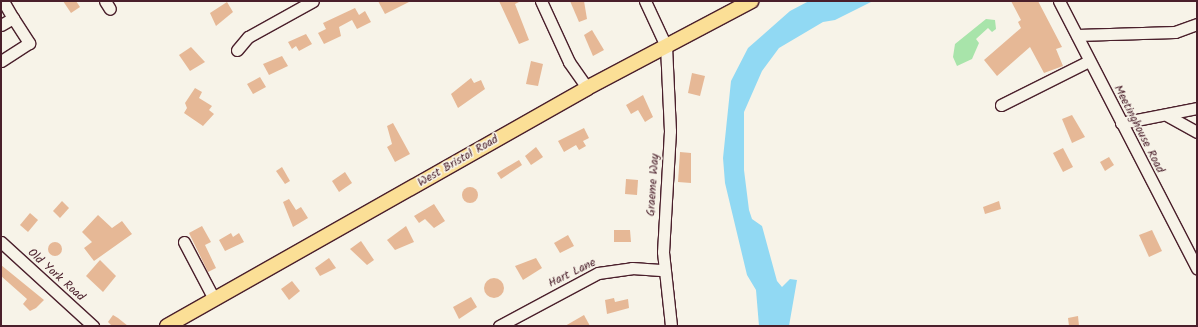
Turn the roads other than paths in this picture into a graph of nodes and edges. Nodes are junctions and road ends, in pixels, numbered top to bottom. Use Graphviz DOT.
graph roads {
  1 [pos="3,1"];
  2 [pos="312,1"];
  3 [pos="541,1"];
  4 [pos="645,1"];
  5 [pos="751,1"];
  6 [pos="1059,1"];
  7 [pos="12,18"];
  8 [pos="1197,24"];
  9 [pos="1,25"];
  10 [pos="1077,35"];
  11 [pos="666,46"];
  12 [pos="237,50"];
  13 [pos="1,61"];
  14 [pos="1089,61"];
  15 [pos="587,88"];
  16 [pos="1000,105"];
  17 [pos="1197,108"];
  18 [pos="1168,116"];
  19 [pos="1122,123"];
  20 [pos="1197,132"];
  21 [pos="1,242"];
  22 [pos="184,242"];
  23 [pos="1197,268"];
  24 [pos="664,270"];
  25 [pos="214,299"];
  26 [pos="92,326"];
  27 [pos="167,326"];
  28 [pos="499,326"];
  29 [pos="671,326"];
  1 -- 7 [label="street"];
  2 -- 12 [label="street"];
  3 -- 15 [label="street"];
  4 -- 11 [label="street"];
  5 -- 11 [label="main road, West Bristol Road"];
  6 -- 10 [label="street, Meetinghouse Road"];
  7 -- 9 [label="street"];
  7 -- 13 [label="street"];
  8 -- 10 [label="street"];
  10 -- 14 [label="street, Meetinghouse Road"];
  11 -- 15 [label="main road, West Bristol Road"];
  11 -- 24 [label="street, Graeme Way"];
  14 -- 16 [label="street"];
  14 -- 19 [label="street, Meetinghouse Road"];
  15 -- 25 [label="main road, West Bristol Road"];
  17 -- 18 [label="street"];
  18 -- 19 [label="street"];
  18 -- 20 [label="street"];
  19 -- 23 [label="street, Meetinghouse Road"];
  21 -- 26 [label="street, Old York Road"];
  22 -- 25 [label="street"];
  24 -- 28 [label="street, Hart Lane"];
  24 -- 29 [label="street, Graeme Way"];
  25 -- 27 [label="main road, West Bristol Road"];
}
